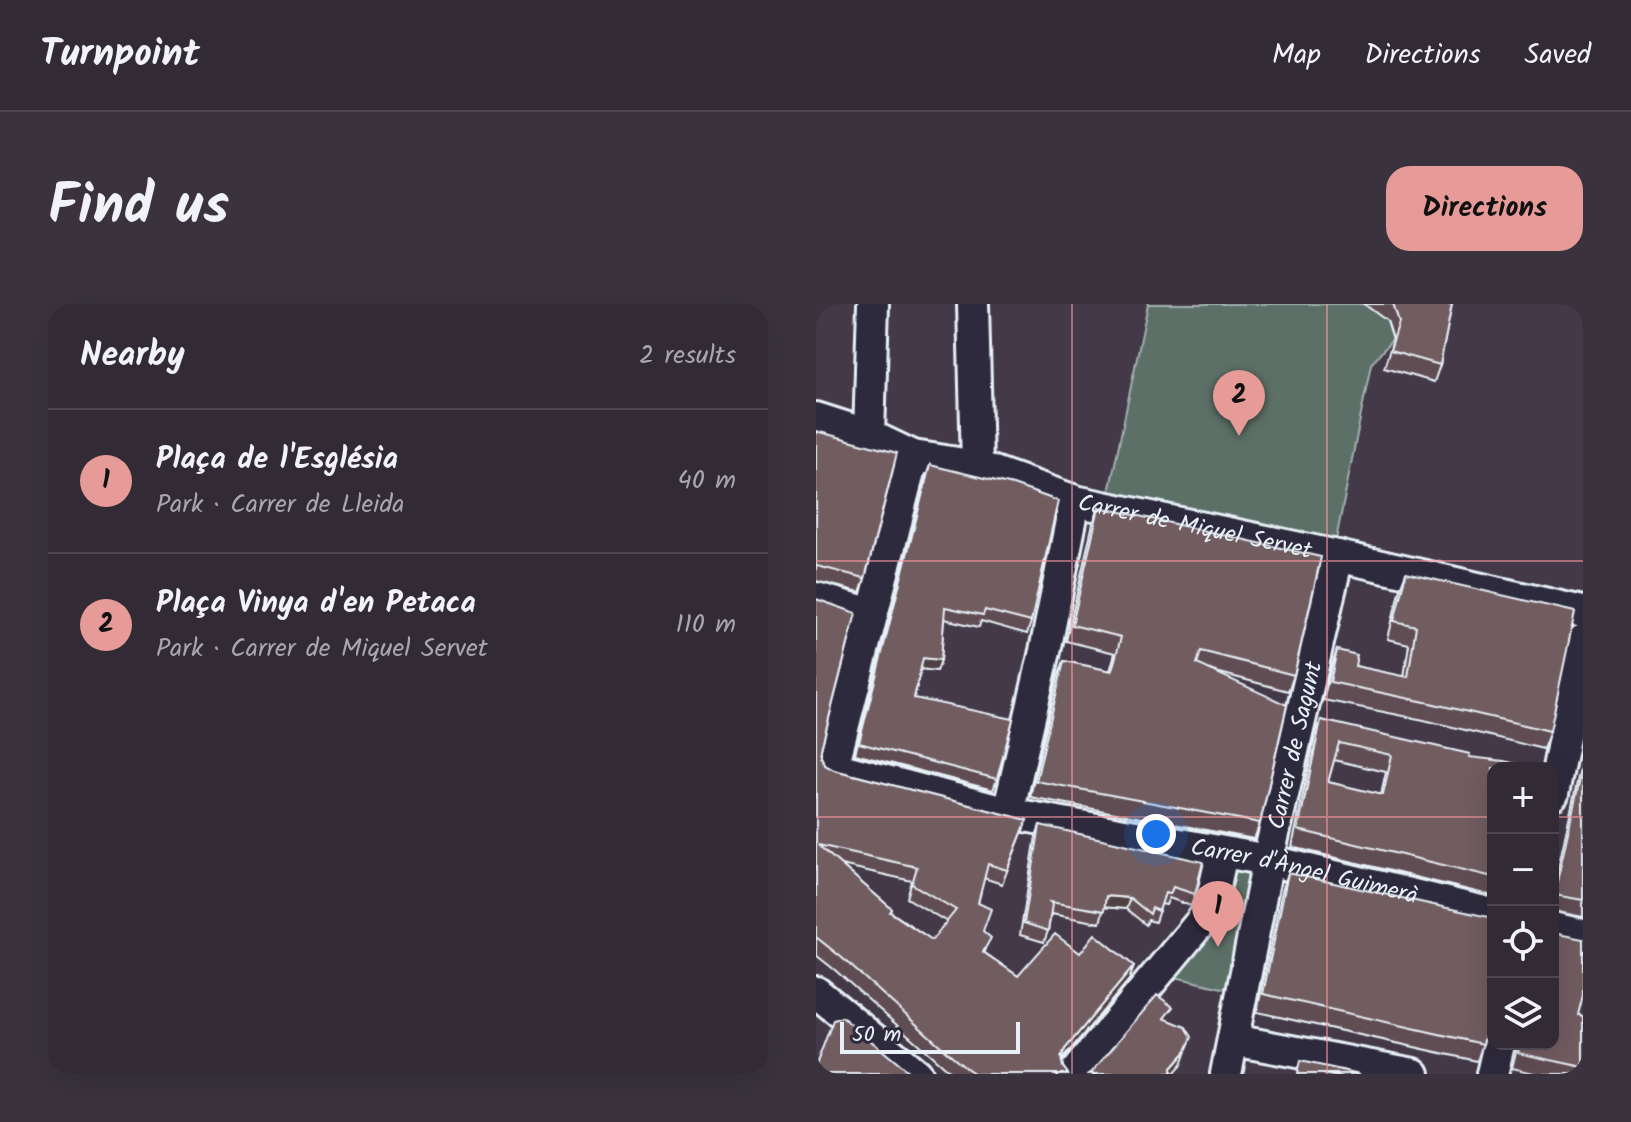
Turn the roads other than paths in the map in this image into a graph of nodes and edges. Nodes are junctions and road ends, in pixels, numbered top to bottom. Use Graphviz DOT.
graph roads {
  1 [pos="873,304"];
  2 [pos="973,304"];
  3 [pos="816,418"];
  4 [pos="869,435"];
  5 [pos="913,456"];
  6 [pos="977,466"];
  7 [pos="1075,501"];
  8 [pos="1338,556"];
  9 [pos="816,598"];
  10 [pos="1583,612"];
  11 [pos="872,614"];
  12 [pos="1583,640"];
  13 [pos="1559,763"];
  14 [pos="1008,813"];
  15 [pos="1222,854"];
  16 [pos="1268,860"];
  17 [pos="1487,913"];
  18 [pos="1559,929"];
  19 [pos="1583,935"];
  20 [pos="818,999"];
  21 [pos="1233,1040"];
  22 [pos="1498,1050"];
  23 [pos="916,1074"];
  24 [pos="1074,1074"];
  25 [pos="1226,1074"];
  26 [pos="1414,1074"];
  27 [pos="1492,1074"];
  1 -- 4 [label="street"];
  2 -- 6 [label="street"];
  3 -- 4 [label="street, Carrer de Miquel Servet"];
  4 -- 5 [label="street, Carrer de Miquel Servet"];
  5 -- 6 [label="street, Carrer de Miquel Servet"];
  5 -- 11 [label="street"];
  6 -- 7 [label="street, Carrer de Miquel Servet"];
  7 -- 8 [label="street, Carrer de Miquel Servet"];
  7 -- 14 [label="street"];
  8 -- 10 [label="street, Carrer de Miquel Servet"];
  8 -- 16 [label="street, Carrer de Sagunt"];
  9 -- 11 [label="street"];
  11 -- 14 [label="street, Carrer d'Àngel Guimerà"];
  12 -- 13 [label="street"];
  14 -- 15 [label="street, Carrer d'Àngel Guimerà"];
  15 -- 16 [label="street, Carrer d'Àngel Guimerà"];
  15 -- 24 [label="street"];
  16 -- 17 [label="street, Carrer d'Àngel Guimerà"];
  16 -- 21 [label="street, Carrer de Sagunt"];
  18 -- 19 [label="street"];
  20 -- 23 [label="street"];
  21 -- 25 [label="street, Carrer de Sagunt"];
  21 -- 26 [label="street"];
  22 -- 27 [label="street"];
}
